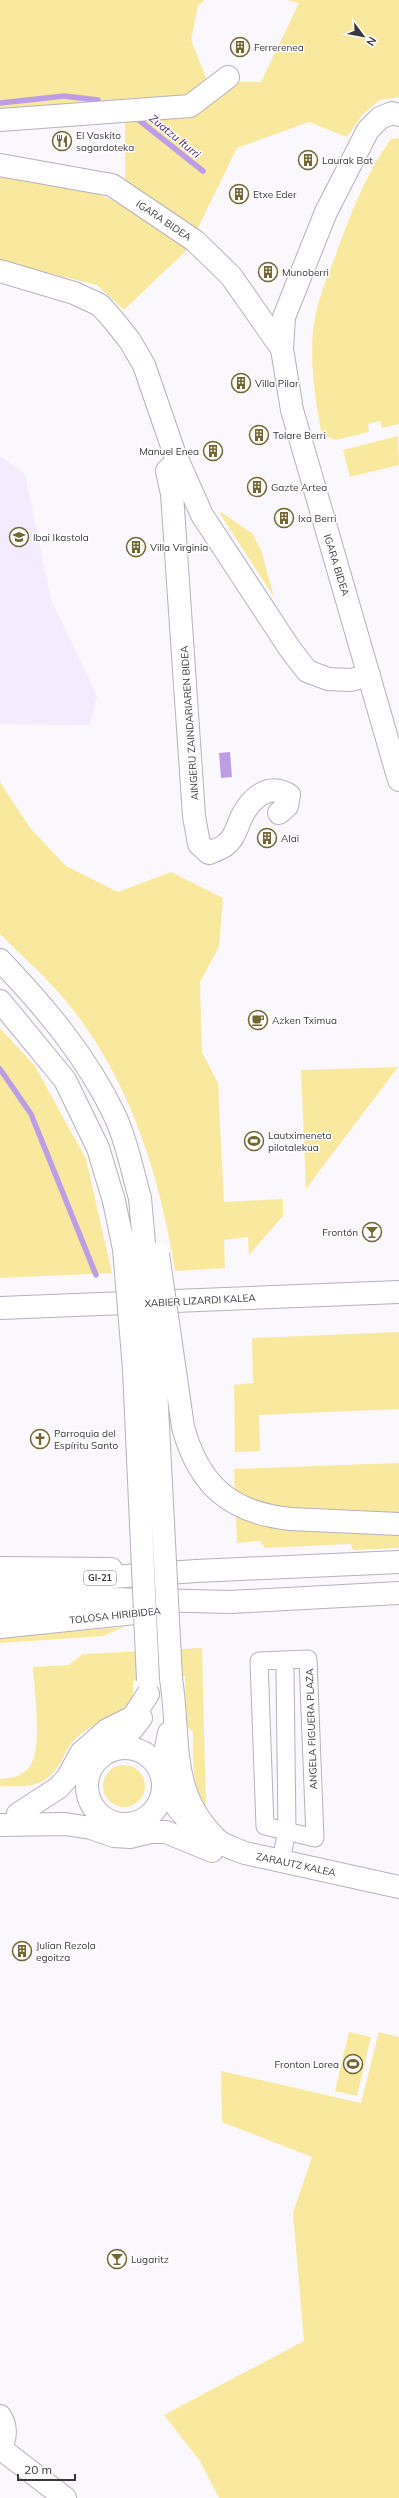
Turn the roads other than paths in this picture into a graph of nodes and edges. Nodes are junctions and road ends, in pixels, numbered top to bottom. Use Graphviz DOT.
graph roads {
  1 [pos="228,77"];
  2 [pos="399,115"];
  3 [pos="0,120"];
  4 [pos="0,165"];
  5 [pos="0,271"];
  6 [pos="282,349"];
  7 [pos="178,460"];
  8 [pos="369,675"];
  9 [pos="399,780"];
  10 [pos="279,813"];
  11 [pos="0,960"];
  12 [pos="0,1001"];
  13 [pos="140,1198"];
  14 [pos="399,1292"];
  15 [pos="0,1308"];
  16 [pos="399,1524"];
  17 [pos="399,1562"];
  18 [pos="0,1568"];
  19 [pos="196,1571"];
  20 [pos="0,1585"];
  21 [pos="399,1593"];
  22 [pos="230,1602"];
  23 [pos="0,1607"];
  24 [pos="0,1627"];
  25 [pos="285,1671"];
  26 [pos="171,1678"];
  27 [pos="148,1687"];
  28 [pos="106,1752"];
  29 [pos="91,1768"];
  30 [pos="163,1779"];
  31 [pos="9,1814"];
  32 [pos="107,1820"];
  33 [pos="141,1821"];
  34 [pos="0,1825"];
  35 [pos="198,1831"];
  36 [pos="287,1831"];
  37 [pos="223,1845"];
  38 [pos="252,1855"];
  39 [pos="281,1860"];
  40 [pos="399,1887"];
  41 [pos="0,2416"];
  42 [pos="0,2448"];
  43 [pos="65,2498"];
  1 -- 3 [label="main road"];
  2 -- 6 [label="main road, IGARA BIDEA"];
  4 -- 6 [label="main road, IGARA BIDEA"];
  5 -- 7 [label="main road"];
  6 -- 8 [label="main road, IGARA BIDEA"];
  7 -- 8 [label="main road"];
  7 -- 10 [label="main road, AINGERU ZAINDARIAREN BIDEA"];
  8 -- 9 [label="main road, IGARA BIDEA"];
  11 -- 13 [label="main road"];
  12 -- 27 [label="main road, bridge"];
  13 -- 16 [label="main road, bridge"];
  13 -- 26 [label="main road, bridge"];
  14 -- 15 [label="main road, XABIER LIZARDI KALEA"];
  17 -- 19 [label="main road"];
  18 -- 19 [label="main road"];
  19 -- 20 [label="main road, GI-21"];
  21 -- 22 [label="main road, TOLOSA HIRIBIDEA"];
  22 -- 23 [label="main road, TOLOSA HIRIBIDEA / GI-21"];
  22 -- 24 [label="main road, TOLOSA HIRIBIDEA"];
  25 -- 36 [label="street"];
  26 -- 30 [label="main road"];
  26 -- 37 [label="main road"];
  27 -- 28 [label="main road"];
  27 -- 31 [label="main road"];
  28 -- 29 [label="main road"];
  28 -- 30 [label="main road"];
  29 -- 31 [label="main road"];
  29 -- 32 [label="main road"];
  30 -- 33 [label="main road"];
  30 -- 35 [label="main road, ZARAUTZ KALEA"];
  31 -- 32 [label="main road"];
  32 -- 33 [label="main road"];
  33 -- 35 [label="main road, ZARAUTZ KALEA"];
  34 -- 38 [label="main road"];
  35 -- 37 [label="main road, ZARAUTZ KALEA"];
  36 -- 36 [label="street, ANGELA FIGUERA PLAZA"];
  36 -- 39 [label="street"];
  37 -- 38 [label="main road, ZARAUTZ KALEA"];
  38 -- 39 [label="main road, ZARAUTZ KALEA"];
  39 -- 40 [label="main road, ZARAUTZ KALEA"];
  41 -- 42 [label="main road"];
  42 -- 43 [label="main road"];
}
